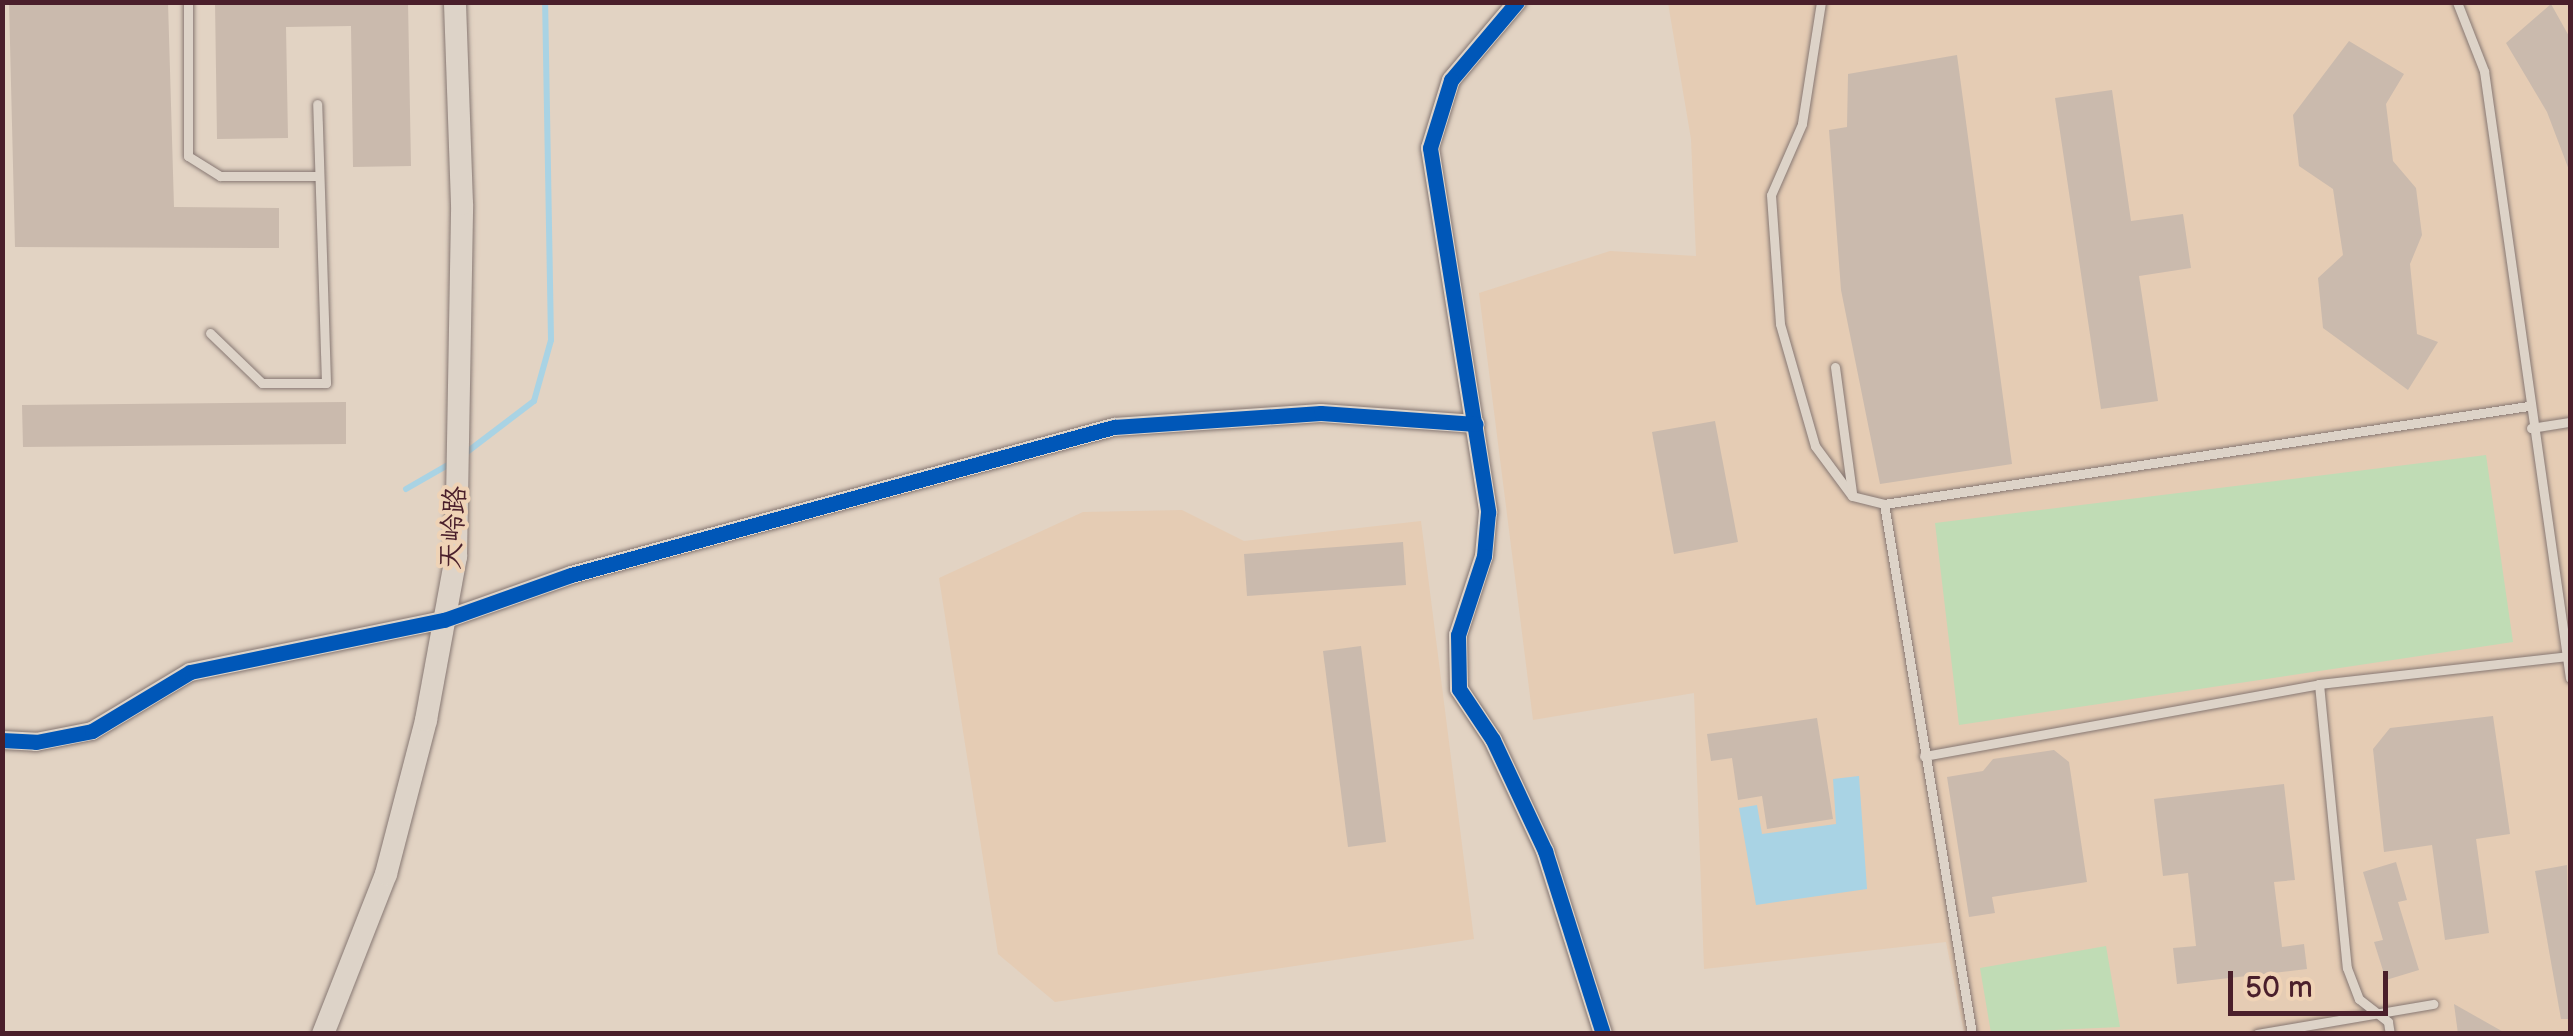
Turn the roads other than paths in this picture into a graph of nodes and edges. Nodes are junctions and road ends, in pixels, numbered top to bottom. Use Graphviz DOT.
graph roads {
  1 [pos="188,2"];
  2 [pos="456,2"];
  3 [pos="1517,2"];
  4 [pos="1821,2"];
  5 [pos="2456,2"];
  6 [pos="316,104"];
  7 [pos="318,176"];
  8 [pos="210,333"];
  9 [pos="1836,367"];
  10 [pos="2528,406"];
  11 [pos="2570,422"];
  12 [pos="1476,424"];
  13 [pos="2531,428"];
  14 [pos="1852,496"];
  15 [pos="1884,504"];
  16 [pos="444,620"];
  17 [pos="2567,656"];
  18 [pos="2570,678"];
  19 [pos="2319,684"];
  20 [pos="2,740"];
  21 [pos="1924,756"];
  22 [pos="2433,1004"];
  23 [pos="2377,1014"];
  24 [pos="323,1034"];
  25 [pos="1603,1034"];
  26 [pos="1972,1034"];
  27 [pos="2256,1034"];
  28 [pos="2390,1034"];
  1 -- 7 [label="lane"];
  2 -- 16 [label="street, 天岭路"];
  3 -- 12 [label="street"];
  4 -- 14 [label="lane"];
  5 -- 10 [label="lane"];
  6 -- 7 [label="lane"];
  7 -- 8 [label="lane"];
  9 -- 14 [label="lane"];
  10 -- 13 [label="lane"];
  10 -- 15 [label="lane"];
  11 -- 13 [label="lane"];
  12 -- 16 [label="street"];
  12 -- 25 [label="street"];
  13 -- 17 [label="lane"];
  14 -- 15 [label="lane"];
  15 -- 21 [label="lane"];
  16 -- 20 [label="street"];
  16 -- 24 [label="street, 天岭路"];
  17 -- 18 [label="lane"];
  17 -- 19 [label="lane"];
  19 -- 21 [label="lane"];
  19 -- 23 [label="lane"];
  21 -- 26 [label="lane"];
  22 -- 23 [label="lane"];
  23 -- 27 [label="lane"];
  23 -- 28 [label="lane"];
}
